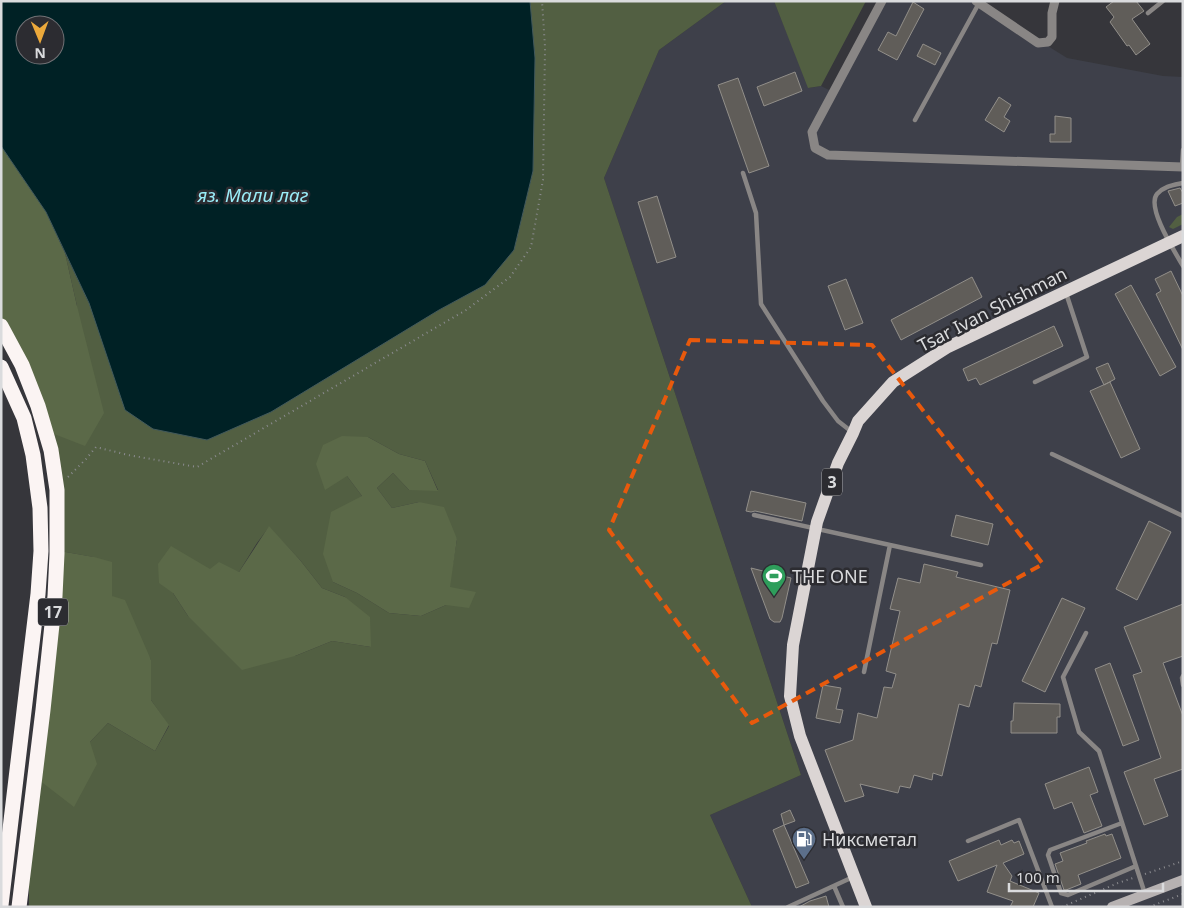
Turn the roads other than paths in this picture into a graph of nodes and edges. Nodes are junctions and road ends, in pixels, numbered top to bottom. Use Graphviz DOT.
graph roads {
  1 [pos="882,1"];
  2 [pos="1055,1"];
  3 [pos="1163,1"];
  4 [pos="978,2"];
  5 [pos="1148,14"];
  6 [pos="915,120"];
  7 [pos="1183,150"];
  8 [pos="1182,166"];
  9 [pos="743,173"];
  10 [pos="1183,183"];
  11 [pos="1183,236"];
  12 [pos="1170,242"];
  13 [pos="1183,266"];
  14 [pos="1066,292"];
  15 [pos="1,326"];
  16 [pos="1,367"];
  17 [pos="1034,382"];
  18 [pos="853,433"];
  19 [pos="1052,454"];
  20 [pos="754,516"];
  21 [pos="1183,516"];
  22 [pos="816,529"];
  23 [pos="890,545"];
  24 [pos="981,565"];
  25 [pos="1086,633"];
  26 [pos="864,672"];
  27 [pos="1183,676"];
  28 [pos="1183,684"];
  29 [pos="1122,823"];
  30 [pos="968,842"];
  31 [pos="24,857"];
  32 [pos="7,858"];
  33 [pos="1136,866"];
  34 [pos="854,876"];
  35 [pos="1183,880"];
  36 [pos="834,886"];
  37 [pos="1,887"];
  38 [pos="1145,894"];
  39 [pos="1,905"];
  40 [pos="19,907"];
  41 [pos="25,907"];
  42 [pos="788,907"];
  43 [pos="842,907"];
  44 [pos="866,907"];
  45 [pos="1052,907"];
  46 [pos="1112,907"];
  1 -- 8 [label="street"];
  2 -- 4 [label="street"];
  3 -- 5 [label="lane"];
  4 -- 6 [label="lane"];
  7 -- 8 [label="lane"];
  9 -- 18 [label="lane"];
  10 -- 12 [label="lane"];
  11 -- 12 [label="main road, Tsar Ivan Shishman / 3"];
  12 -- 13 [label="lane"];
  12 -- 14 [label="main road, Tsar Ivan Shishman / 3"];
  14 -- 17 [label="lane"];
  14 -- 18 [label="main road, Tsar Ivan Shishman / 3"];
  15 -- 31 [label="highway, 17"];
  16 -- 32 [label="highway, 17"];
  18 -- 22 [label="main road, Tsar Ivan Shishman / 3"];
  19 -- 21 [label="lane"];
  20 -- 22 [label="lane"];
  22 -- 23 [label="lane"];
  22 -- 34 [label="main road, Tsar Ivan Shishman / 3"];
  23 -- 24 [label="lane"];
  23 -- 26 [label="lane"];
  25 -- 29 [label="lane"];
  27 -- 28 [label="lane"];
  29 -- 33 [label="lane"];
  29 -- 33 [label="lane"];
  30 -- 45 [label="lane"];
  31 -- 40 [label="highway, 17"];
  31 -- 41 [label="highway"];
  32 -- 37 [label="highway"];
  32 -- 39 [label="highway, 17"];
  33 -- 38 [label="lane"];
  34 -- 36 [label="lane"];
  34 -- 44 [label="main road, Tsar Ivan Shishman / 3"];
  35 -- 38 [label="street"];
  36 -- 42 [label="lane"];
  36 -- 43 [label="lane"];
  38 -- 46 [label="street"];
}
